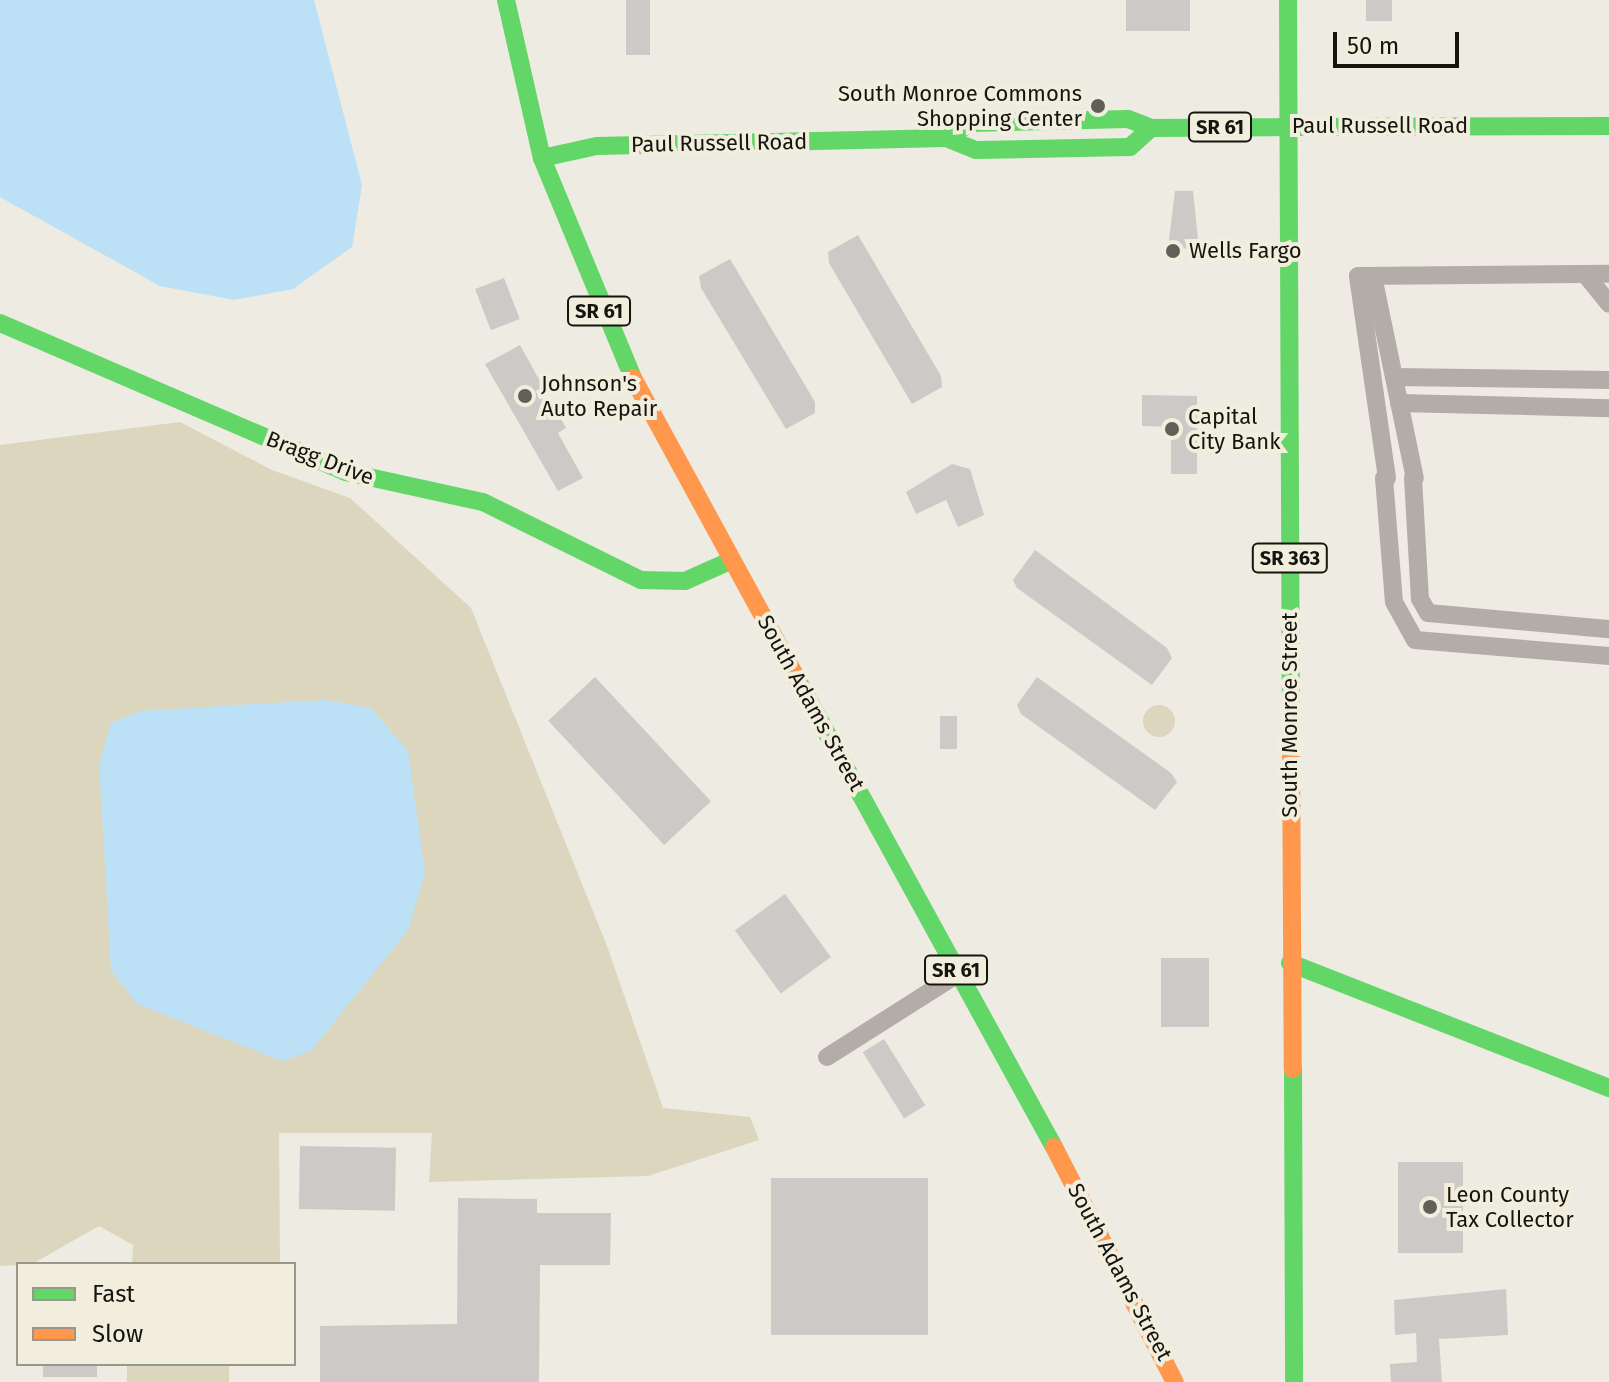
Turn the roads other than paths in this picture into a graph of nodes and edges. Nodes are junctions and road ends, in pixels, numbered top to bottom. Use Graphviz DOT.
graph roads {
  1 [pos="506,0"];
  2 [pos="1288,0"];
  3 [pos="1609,126"];
  4 [pos="1290,127"];
  5 [pos="1151,128"];
  6 [pos="946,138"];
  7 [pos="542,158"];
  8 [pos="1585,274"];
  9 [pos="1609,274"];
  10 [pos="1373,276"];
  11 [pos="1609,304"];
  12 [pos="0,323"];
  13 [pos="1394,377"];
  14 [pos="1609,380"];
  15 [pos="1399,403"];
  16 [pos="1609,408"];
  17 [pos="732,560"];
  18 [pos="1609,629"];
  19 [pos="1609,656"];
  20 [pos="1290,963"];
  21 [pos="958,974"];
  22 [pos="827,1057"];
  23 [pos="1609,1088"];
  24 [pos="1175,1382"];
  25 [pos="1294,1382"];
  1 -- 7 [label="main road, South Adams Street"];
  2 -- 4 [label="main road, South Monroe Street"];
  3 -- 4 [label="main road, Paul Russell Road"];
  4 -- 5 [label="main road, Paul Russell Road / SR 61"];
  4 -- 20 [label="main road, South Monroe Street / SR 363"];
  5 -- 6 [label="main road, Paul Russell Road / SR 61"];
  5 -- 6 [label="main road, Paul Russell Road / SR 61"];
  6 -- 7 [label="main road, Paul Russell Road / SR 61"];
  7 -- 17 [label="main road, South Adams Street / SR 61"];
  8 -- 9 [label="street"];
  8 -- 10 [label="street"];
  8 -- 11 [label="street"];
  10 -- 13 [label="street"];
  10 -- 19 [label="street"];
  12 -- 17 [label="main road, Bragg Drive"];
  13 -- 14 [label="street"];
  13 -- 15 [label="street"];
  15 -- 16 [label="street"];
  15 -- 18 [label="street"];
  17 -- 21 [label="main road, South Adams Street / SR 61"];
  20 -- 23 [label="main road"];
  20 -- 25 [label="main road, South Monroe Street / SR 363"];
  21 -- 22 [label="street"];
  21 -- 24 [label="main road, South Adams Street / SR 61"];
}
